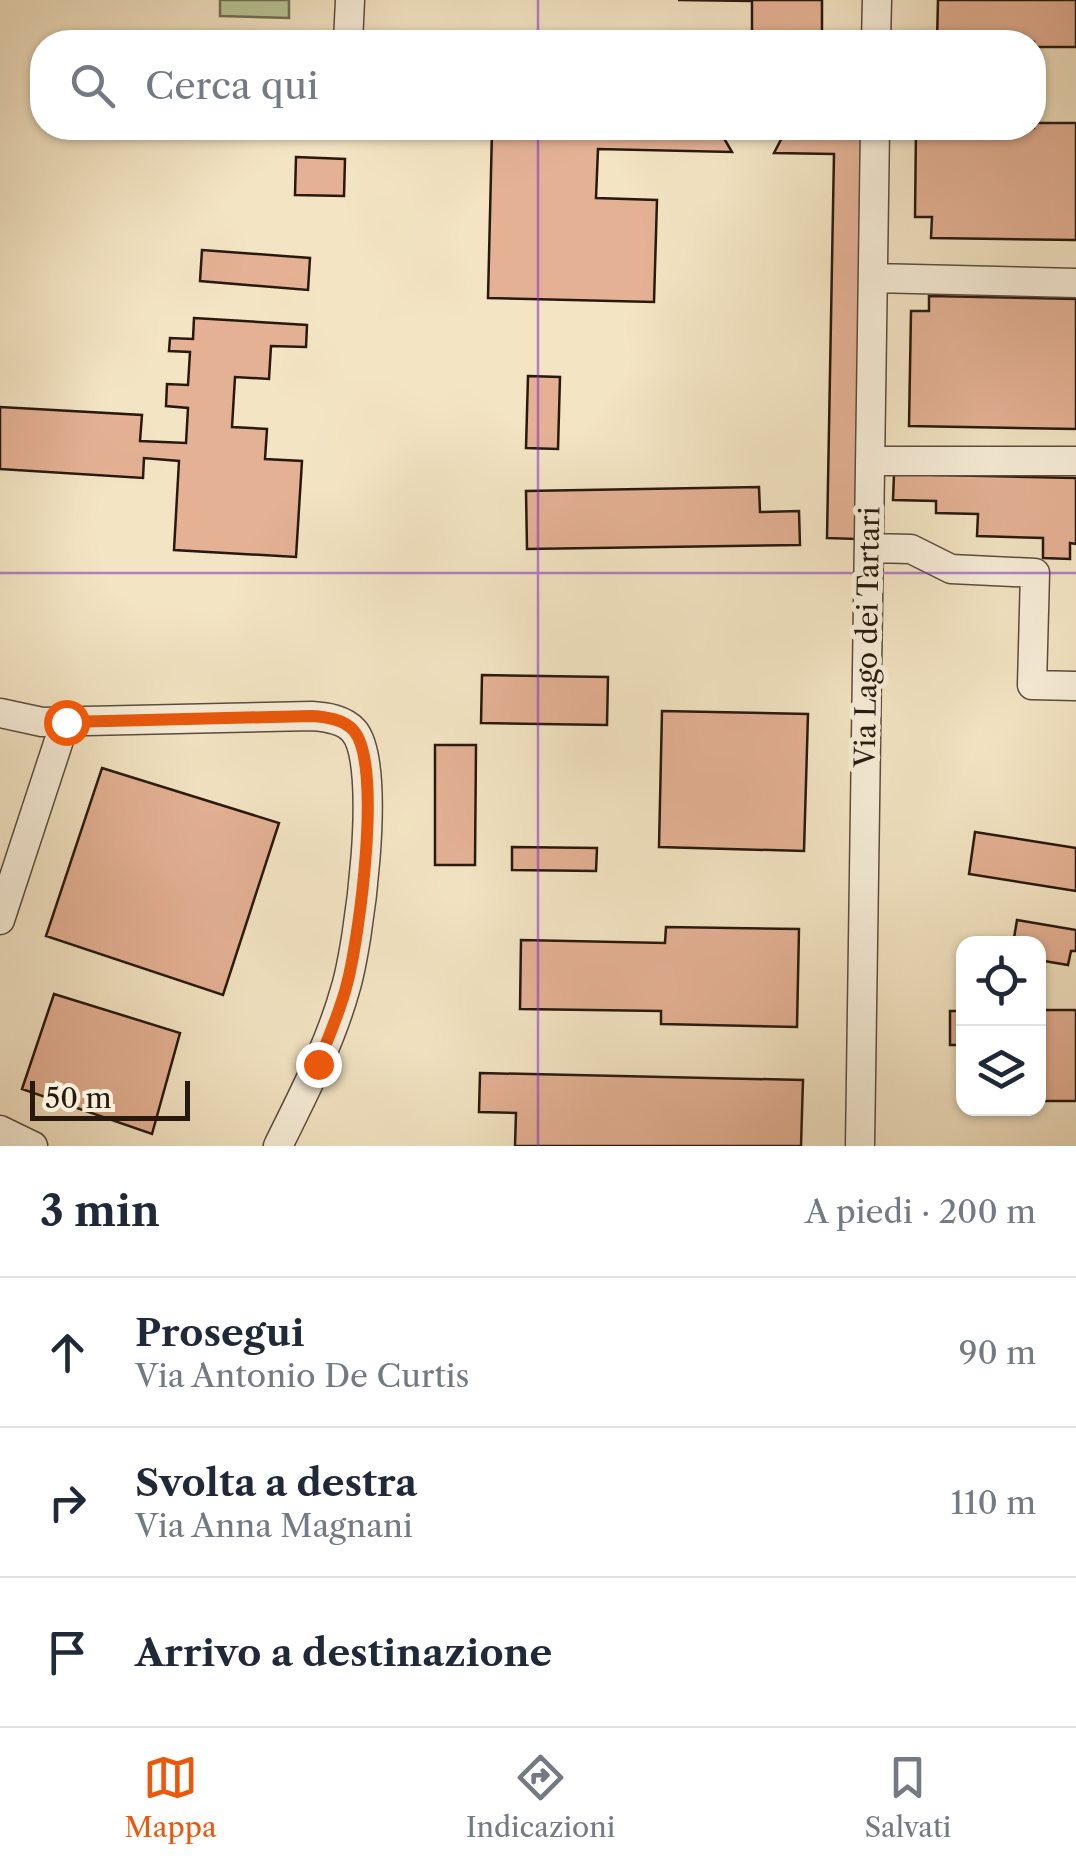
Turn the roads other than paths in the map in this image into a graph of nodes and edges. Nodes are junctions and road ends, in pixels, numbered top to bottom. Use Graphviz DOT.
graph roads {
  1 [pos="350,0"];
  2 [pos="877,0"];
  3 [pos="349,30"];
  4 [pos="876,30"];
  5 [pos="875,140"];
  6 [pos="873,278"];
  7 [pos="1076,283"];
  8 [pos="870,461"];
  9 [pos="1076,461"];
  10 [pos="869,548"];
  11 [pos="1076,686"];
  12 [pos="0,713"];
  13 [pos="66,722"];
  14 [pos="0,920"];
  15 [pos="0,1130"];
  16 [pos="33,1146"];
  17 [pos="278,1146"];
  18 [pos="860,1146"];
  1 -- 3 [label="street"];
  2 -- 4 [label="street"];
  5 -- 6 [label="street, Via Lago dei Tartari"];
  6 -- 7 [label="street"];
  6 -- 8 [label="street, Via Lago dei Tartari"];
  8 -- 9 [label="street"];
  8 -- 10 [label="street, Via Lago dei Tartari"];
  10 -- 11 [label="street"];
  10 -- 18 [label="street, Via Lago dei Tartari"];
  12 -- 13 [label="street"];
  13 -- 14 [label="street"];
  13 -- 17 [label="street"];
  15 -- 16 [label="street"];
}
